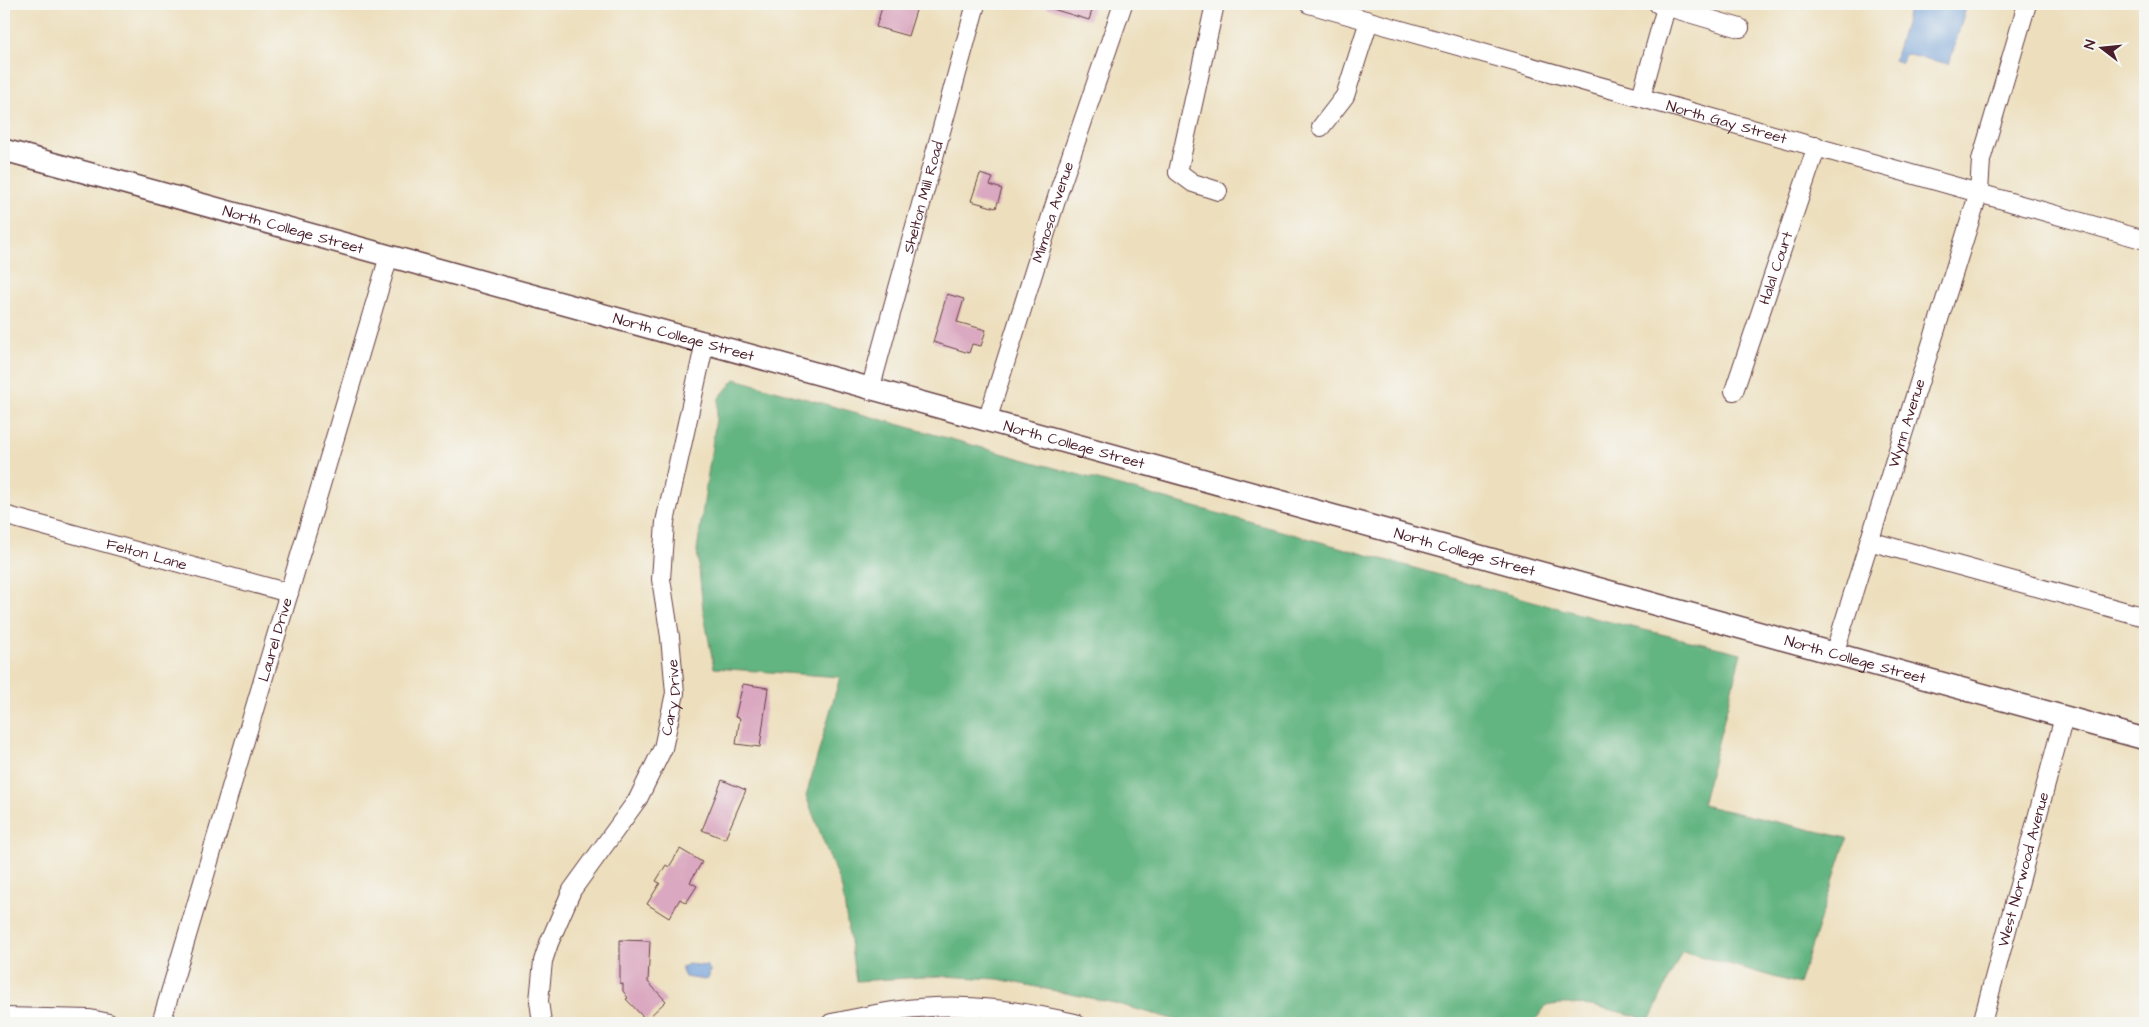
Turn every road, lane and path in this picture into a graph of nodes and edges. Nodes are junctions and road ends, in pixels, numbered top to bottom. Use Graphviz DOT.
graph roads {
  1 [pos="976,4"];
  2 [pos="1123,4"];
  3 [pos="1215,4"];
  4 [pos="1309,4"];
  5 [pos="2027,4"];
  6 [pos="1664,5"];
  7 [pos="1369,21"];
  8 [pos="1740,28"];
  9 [pos="1641,97"];
  10 [pos="1321,127"];
  11 [pos="1817,146"];
  12 [pos="4,150"];
  13 [pos="1218,191"];
  14 [pos="1979,192"];
  15 [pos="2145,240"];
  16 [pos="389,256"];
  17 [pos="705,342"];
  18 [pos="870,390"];
  19 [pos="1734,391"];
  20 [pos="987,421"];
  21 [pos="4,515"];
  22 [pos="1869,541"];
  23 [pos="289,593"];
  24 [pos="2145,617"];
  25 [pos="1834,654"];
  26 [pos="2064,717"];
  27 [pos="2145,739"];
  28 [pos="4,1017"];
  29 [pos="1054,1021"];
  30 [pos="109,1023"];
  31 [pos="161,1023"];
  32 [pos="542,1023"];
  33 [pos="831,1023"];
  34 [pos="1074,1023"];
  35 [pos="1982,1023"];
  1 -- 18 [label="street, Shelton Mill Road"];
  2 -- 20 [label="street, Mimosa Avenue"];
  3 -- 13 [label="street"];
  4 -- 7 [label="street, North Gay Street"];
  5 -- 14 [label="street, Wynn Avenue"];
  6 -- 8 [label="street"];
  6 -- 9 [label="street"];
  7 -- 9 [label="street, North Gay Street"];
  7 -- 10 [label="street"];
  9 -- 11 [label="street, North Gay Street"];
  11 -- 14 [label="street, North Gay Street"];
  11 -- 19 [label="street, Halal Court"];
  12 -- 16 [label="main road, North College Street"];
  14 -- 15 [label="street, North Gay Street"];
  14 -- 22 [label="street, Wynn Avenue"];
  16 -- 17 [label="main road, North College Street"];
  16 -- 23 [label="street, Laurel Drive"];
  17 -- 18 [label="main road, North College Street"];
  17 -- 32 [label="street, Cary Drive"];
  18 -- 20 [label="main road, North College Street"];
  20 -- 25 [label="main road, North College Street"];
  21 -- 23 [label="street, Felton Lane"];
  22 -- 24 [label="street"];
  22 -- 25 [label="street, Wynn Avenue"];
  23 -- 31 [label="street, Laurel Drive"];
  25 -- 26 [label="main road, North College Street"];
  26 -- 27 [label="main road, North College Street"];
  26 -- 35 [label="street, West Norwood Avenue"];
  28 -- 30 [label="street"];
  29 -- 33 [label="street"];
  29 -- 34 [label="street"];
}
